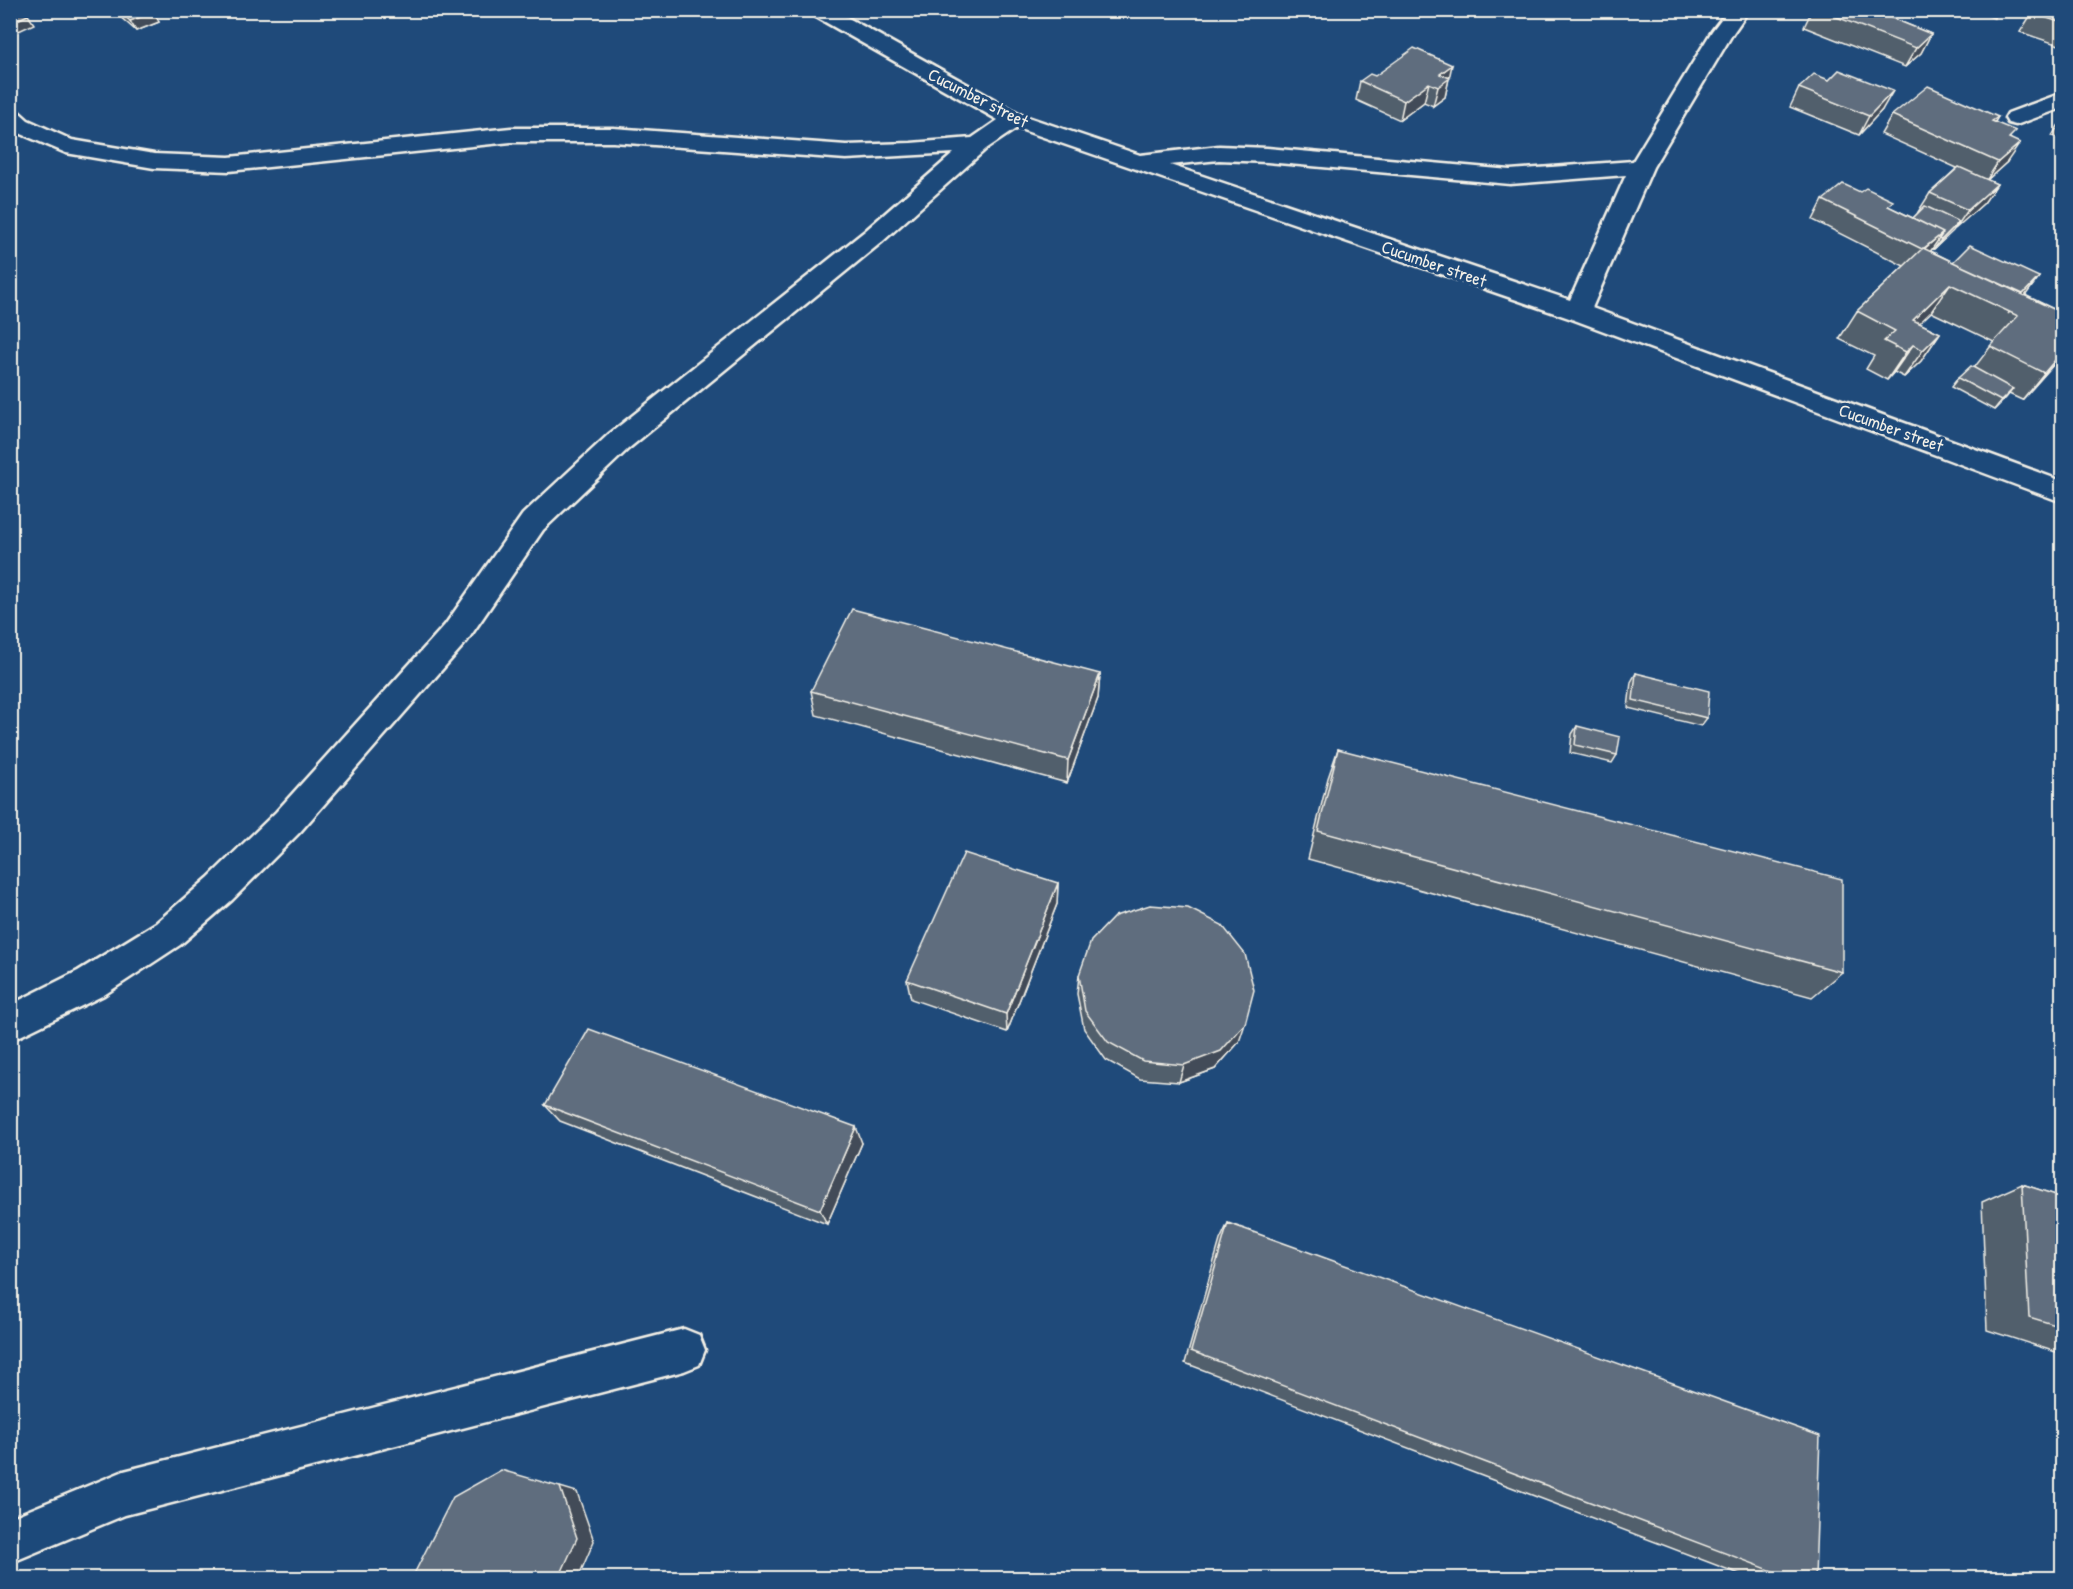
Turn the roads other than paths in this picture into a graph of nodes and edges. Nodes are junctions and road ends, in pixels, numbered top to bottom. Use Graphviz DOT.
graph roads {
  1 [pos="818,10"];
  2 [pos="1739,10"];
  3 [pos="2062,100"];
  4 [pos="10,116"];
  5 [pos="2016,118"];
  6 [pos="1014,120"];
  7 [pos="978,144"];
  8 [pos="1133,162"];
  9 [pos="1641,168"];
  10 [pos="1578,312"];
  11 [pos="2062,492"];
  12 [pos="10,1024"];
  13 [pos="684,1350"];
  14 [pos="10,1540"];
  1 -- 6 [label="street, Cucumber street"];
  2 -- 9 [label="street"];
  3 -- 5 [label="street"];
  4 -- 7 [label="street"];
  6 -- 7 [label="street"];
  6 -- 8 [label="street, Cucumber street"];
  7 -- 12 [label="street"];
  8 -- 9 [label="street"];
  8 -- 10 [label="street, Cucumber street"];
  9 -- 10 [label="street"];
  10 -- 11 [label="street, Cucumber street"];
  13 -- 14 [label="street"];
}
